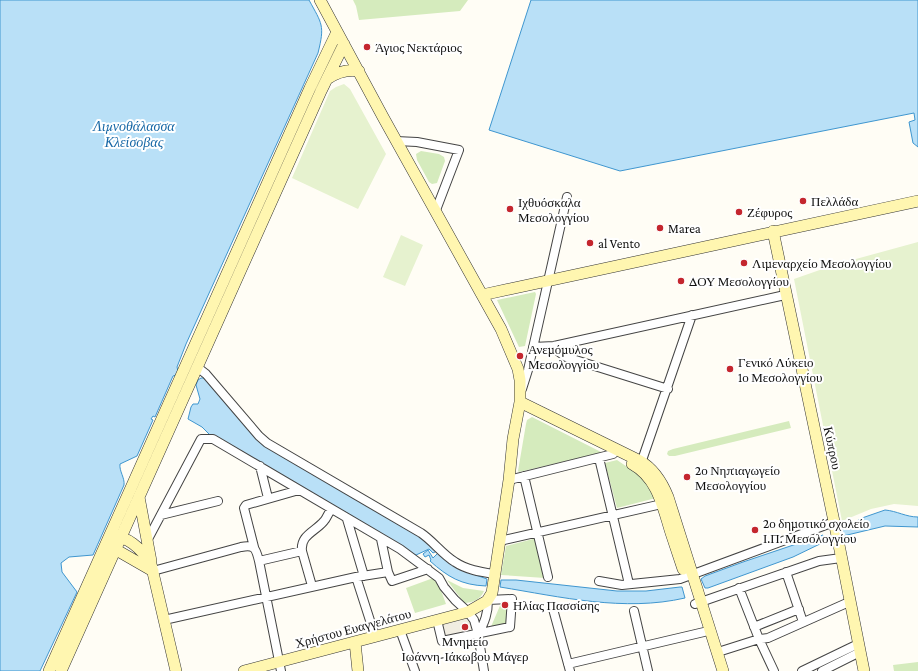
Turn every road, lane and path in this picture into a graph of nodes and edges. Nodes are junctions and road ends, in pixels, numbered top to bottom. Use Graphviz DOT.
graph roads {
  1 [pos="320,0"];
  2 [pos="337,32"];
  3 [pos="344,44"];
  4 [pos="359,72"];
  5 [pos="327,79"];
  6 [pos="396,141"];
  7 [pos="567,197"];
  8 [pos="918,201"];
  9 [pos="436,210"];
  10 [pos="772,232"];
  11 [pos="548,280"];
  12 [pos="482,294"];
  13 [pos="785,295"];
  14 [pos="692,315"];
  15 [pos="554,346"];
  16 [pos="533,347"];
  17 [pos="197,367"];
  18 [pos="668,389"];
  19 [pos="520,401"];
  20 [pos="613,454"];
  21 [pos="599,458"];
  22 [pos="641,465"];
  23 [pos="260,466"];
  24 [pos="524,476"];
  25 [pos="509,480"];
  26 [pos="299,490"];
  27 [pos="139,497"];
  28 [pos="268,498"];
  29 [pos="218,501"];
  30 [pos="662,504"];
  31 [pos="331,510"];
  32 [pos="161,515"];
  33 [pos="612,516"];
  34 [pos="348,520"];
  35 [pos="834,522"];
  36 [pos="538,533"];
  37 [pos="120,538"];
  38 [pos="381,538"];
  39 [pos="108,539"];
  40 [pos="500,541"];
  41 [pos="147,542"];
  42 [pos="254,547"];
  43 [pos="115,550"];
  44 [pos="302,551"];
  45 [pos="842,558"];
  46 [pos="259,561"];
  47 [pos="152,568"];
  48 [pos="428,569"];
  49 [pos="388,572"];
  50 [pos="786,572"];
  51 [pos="494,574"];
  52 [pos="360,576"];
  53 [pos="689,576"];
  54 [pos="548,577"];
  55 [pos="599,581"];
  56 [pos="629,584"];
  57 [pos="312,586"];
  58 [pos="739,588"];
  59 [pos="266,596"];
  60 [pos="490,596"];
  61 [pos="698,602"];
  62 [pos="850,602"];
  63 [pos="553,609"];
  64 [pos="799,609"];
  65 [pos="634,611"];
  66 [pos="468,612"];
  67 [pos="164,620"];
  68 [pos="437,620"];
  69 [pos="803,622"];
  70 [pos="754,627"];
  71 [pos="400,630"];
  72 [pos="704,632"];
  73 [pos="478,634"];
  74 [pos="375,636"];
  75 [pos="759,639"];
  76 [pos="355,642"];
  77 [pos="642,647"];
  78 [pos="859,648"];
  79 [pos="719,652"];
  80 [pos="280,666"];
  81 [pos="569,668"];
  82 [pos="49,671"];
  83 [pos="61,671"];
  84 [pos="176,671"];
  85 [pos="244,671"];
  86 [pos="358,671"];
  87 [pos="415,671"];
  88 [pos="484,671"];
  89 [pos="648,671"];
  90 [pos="716,671"];
  91 [pos="723,671"];
  92 [pos="727,671"];
  93 [pos="774,671"];
  94 [pos="802,671"];
  95 [pos="822,671"];
  96 [pos="864,671"];
  1 -- 2 [label="street"];
  2 -- 3 [label="street"];
  2 -- 39 [label="street"];
  3 -- 4 [label="street"];
  3 -- 5 [label="street"];
  4 -- 5 [label="street"];
  4 -- 6 [label="street"];
  5 -- 17 [label="street"];
  6 -- 9 [label="street"];
  6 -- 9 [label="street"];
  7 -- 11 [label="street"];
  8 -- 10 [label="street"];
  9 -- 12 [label="street"];
  10 -- 11 [label="street"];
  10 -- 13 [label="street, Κύπρου"];
  11 -- 12 [label="street"];
  11 -- 16 [label="street"];
  12 -- 19 [label="street"];
  13 -- 14 [label="street"];
  13 -- 35 [label="street, Κύπρου"];
  14 -- 15 [label="street"];
  14 -- 18 [label="street"];
  15 -- 16 [label="street"];
  15 -- 18 [label="street"];
  16 -- 19 [label="street"];
  17 -- 27 [label="street"];
  17 -- 51 [label="street"];
  18 -- 22 [label="street"];
  19 -- 20 [label="street"];
  19 -- 22 [label="street"];
  19 -- 25 [label="street"];
  20 -- 21 [label="street"];
  20 -- 22 [label="street"];
  21 -- 24 [label="street"];
  21 -- 33 [label="street"];
  22 -- 30 [label="street"];
  22 -- 53 [label="street"];
  23 -- 26 [label="street"];
  23 -- 28 [label="street"];
  23 -- 32 [label="street"];
  24 -- 25 [label="street"];
  24 -- 36 [label="street"];
  25 -- 40 [label="street"];
  26 -- 28 [label="street"];
  26 -- 31 [label="street"];
  27 -- 37 [label="street"];
  27 -- 41 [label="street"];
  28 -- 42 [label="street"];
  29 -- 32 [label="street"];
  30 -- 33 [label="street"];
  30 -- 53 [label="street"];
  31 -- 34 [label="street"];
  31 -- 44 [label="street"];
  32 -- 41 [label="street"];
  33 -- 36 [label="street"];
  33 -- 56 [label="street"];
  34 -- 38 [label="street"];
  34 -- 52 [label="street"];
  35 -- 45 [label="street, Κύπρου"];
  35 -- 53 [label="street"];
  36 -- 40 [label="street"];
  36 -- 54 [label="street"];
  37 -- 39 [label="street"];
  37 -- 43 [label="street"];
  37 -- 47 [label="street"];
  38 -- 48 [label="street"];
  38 -- 49 [label="street"];
  39 -- 43 [label="street"];
  39 -- 82 [label="street"];
  40 -- 51 [label="street"];
  41 -- 47 [label="street"];
  42 -- 46 [label="street"];
  42 -- 47 [label="street"];
  43 -- 47 [label="street"];
  43 -- 83 [label="street"];
  44 -- 46 [label="street"];
  44 -- 57 [label="street"];
  45 -- 50 [label="street"];
  45 -- 62 [label="street, Κύπρου"];
  46 -- 59 [label="street"];
  47 -- 67 [label="street"];
  48 -- 49 [label="street"];
  48 -- 66 [label="street"];
  49 -- 52 [label="street"];
  50 -- 58 [label="street"];
  50 -- 64 [label="street"];
  51 -- 60 [label="street"];
  52 -- 57 [label="street"];
  52 -- 74 [label="street"];
  53 -- 56 [label="street"];
  53 -- 61 [label="street"];
  55 -- 56 [label="street"];
  57 -- 59 [label="street"];
  58 -- 61 [label="street"];
  58 -- 70 [label="street"];
  59 -- 67 [label="street"];
  59 -- 80 [label="street"];
  60 -- 66 [label="street, Χρήστου Ευαγγελάτου"];
  60 -- 73 [label="street"];
  60 -- 73 [label="street"];
  61 -- 72 [label="street"];
  61 -- 79 [label="street"];
  62 -- 69 [label="street"];
  62 -- 78 [label="street, Κύπρου"];
  63 -- 81 [label="street"];
  64 -- 69 [label="street"];
  64 -- 70 [label="street"];
  65 -- 77 [label="street"];
  66 -- 68 [label="street, Χρήστου Ευαγγελάτου"];
  66 -- 73 [label="street"];
  67 -- 84 [label="street"];
  68 -- 71 [label="street, Χρήστου Ευαγγελάτου"];
  68 -- 73 [label="street"];
  69 -- 75 [label="street"];
  70 -- 75 [label="street"];
  71 -- 74 [label="street, Χρήστου Ευαγγελάτου"];
  71 -- 87 [label="street"];
  72 -- 77 [label="street"];
  72 -- 90 [label="street"];
  73 -- 88 [label="street"];
  74 -- 76 [label="street, Χρήστου Ευαγγελάτου"];
  75 -- 79 [label="street"];
  75 -- 93 [label="street"];
  76 -- 80 [label="street, Χρήστου Ευαγγελάτου"];
  76 -- 86 [label="street"];
  77 -- 81 [label="street"];
  77 -- 89 [label="street"];
  78 -- 94 [label="street"];
  78 -- 95 [label="street"];
  78 -- 96 [label="street, Κύπρου"];
  79 -- 91 [label="street"];
  79 -- 92 [label="street"];
  80 -- 85 [label="street, Χρήστου Ευαγγελάτου"];
}
